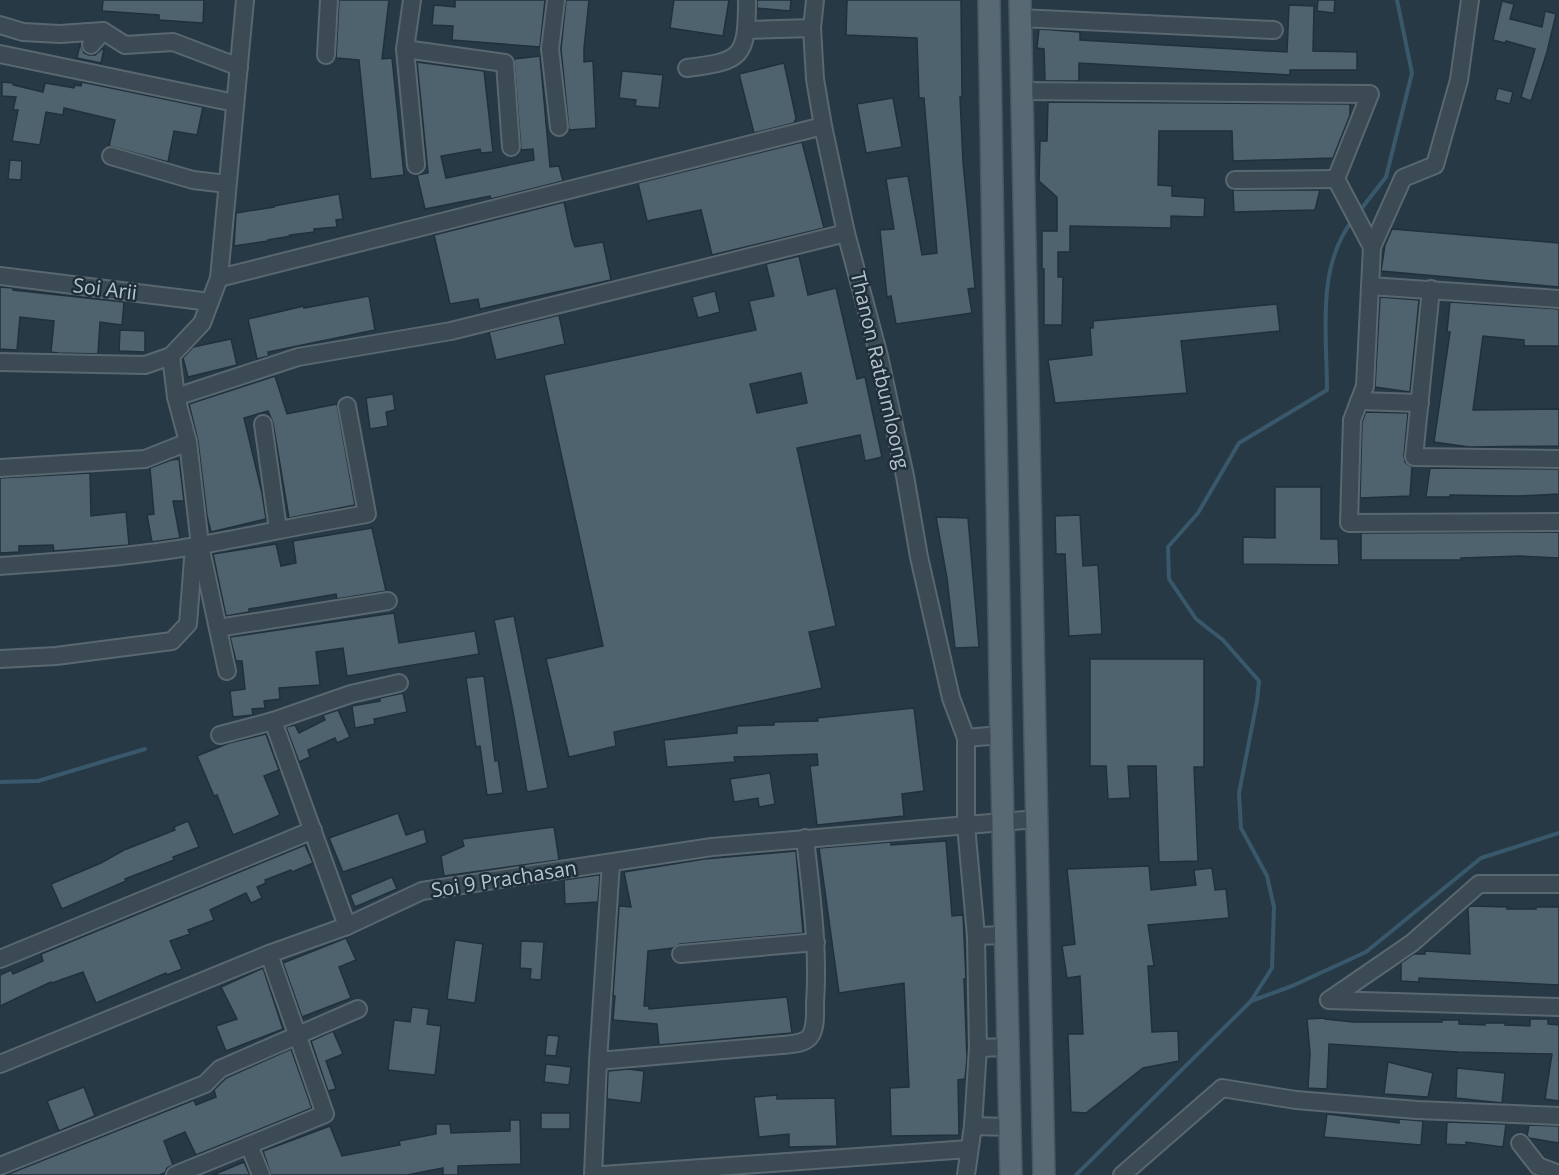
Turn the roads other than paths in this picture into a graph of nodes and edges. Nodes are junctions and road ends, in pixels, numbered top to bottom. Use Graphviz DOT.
graph roads {
  1 [pos="245,0"];
  2 [pos="329,0"];
  3 [pos="412,0"];
  4 [pos="556,0"];
  5 [pos="747,0"];
  6 [pos="815,0"];
  7 [pos="989,0"];
  8 [pos="1470,0"];
  9 [pos="1020,9"];
  10 [pos="0,25"];
  11 [pos="812,28"];
  12 [pos="746,30"];
  13 [pos="1274,30"];
  14 [pos="103,31"];
  15 [pos="91,45"];
  16 [pos="405,49"];
  17 [pos="0,54"];
  18 [pos="326,55"];
  19 [pos="239,67"];
  20 [pos="687,68"];
  21 [pos="1022,91"];
  22 [pos="235,103"];
  23 [pos="823,126"];
  24 [pos="559,127"];
  25 [pos="511,147"];
  26 [pos="111,156"];
  27 [pos="416,165"];
  28 [pos="1336,179"];
  29 [pos="1235,180"];
  30 [pos="228,184"];
  31 [pos="846,233"];
  32 [pos="1372,247"];
  33 [pos="0,276"];
  34 [pos="219,278"];
  35 [pos="1370,286"];
  36 [pos="1431,289"];
  37 [pos="1559,298"];
  38 [pos="210,302"];
  39 [pos="171,356"];
  40 [pos="0,362"];
  41 [pos="176,397"];
  42 [pos="1359,401"];
  43 [pos="1420,403"];
  44 [pos="347,406"];
  45 [pos="263,424"];
  46 [pos="188,442"];
  47 [pos="1559,459"];
  48 [pos="0,468"];
  49 [pos="1559,522"];
  50 [pos="278,529"];
  51 [pos="200,545"];
  52 [pos="0,566"];
  53 [pos="388,601"];
  54 [pos="218,628"];
  55 [pos="0,659"];
  56 [pos="227,671"];
  57 [pos="399,683"];
  58 [pos="273,721"];
  59 [pos="220,735"];
  60 [pos="1001,735"];
  61 [pos="966,738"];
  62 [pos="1037,819"];
  63 [pos="1003,822"];
  64 [pos="966,825"];
  65 [pos="313,830"];
  66 [pos="805,838"];
  67 [pos="611,863"];
  68 [pos="1559,884"];
  69 [pos="347,926"];
  70 [pos="1005,935"];
  71 [pos="976,936"];
  72 [pos="816,942"];
  73 [pos="269,954"];
  74 [pos="681,954"];
  75 [pos="0,959"];
  76 [pos="1559,1007"];
  77 [pos="358,1009"];
  78 [pos="297,1035"];
  79 [pos="1007,1047"];
  80 [pos="978,1048"];
  81 [pos="598,1060"];
  82 [pos="0,1064"];
  83 [pos="1559,1116"];
  84 [pos="973,1126"];
  85 [pos="1010,1136"];
  86 [pos="1520,1143"];
  87 [pos="249,1145"];
  88 [pos="969,1149"];
  89 [pos="0,1166"];
  90 [pos="180,1174"];
  91 [pos="1559,1174"];
  92 [pos="261,1175"];
  93 [pos="593,1175"];
  94 [pos="603,1175"];
  95 [pos="966,1175"];
  96 [pos="1011,1175"];
  97 [pos="1044,1175"];
  98 [pos="1122,1175"];
  1 -- 19 [label="street"];
  2 -- 18 [label="street"];
  3 -- 16 [label="street"];
  4 -- 24 [label="street"];
  5 -- 12 [label="street"];
  6 -- 11 [label="street, Thanon Ratbumloong"];
  7 -- 60 [label="main road"];
  8 -- 32 [label="street"];
  9 -- 13 [label="street"];
  9 -- 21 [label="main road"];
  10 -- 14 [label="street"];
  11 -- 12 [label="street"];
  11 -- 23 [label="street, Thanon Ratbumloong"];
  12 -- 20 [label="street"];
  14 -- 15 [label="street"];
  14 -- 19 [label="street"];
  16 -- 25 [label="street"];
  16 -- 27 [label="street"];
  17 -- 22 [label="street"];
  19 -- 22 [label="street"];
  21 -- 28 [label="street"];
  21 -- 62 [label="main road"];
  22 -- 30 [label="street"];
  23 -- 31 [label="street, Thanon Ratbumloong"];
  23 -- 34 [label="street"];
  26 -- 30 [label="street"];
  28 -- 29 [label="street"];
  28 -- 32 [label="street"];
  30 -- 34 [label="street"];
  31 -- 41 [label="street"];
  31 -- 61 [label="street, Thanon Ratbumloong"];
  32 -- 35 [label="street"];
  33 -- 38 [label="street, Soi Arii"];
  34 -- 38 [label="street"];
  35 -- 36 [label="street"];
  35 -- 42 [label="street"];
  36 -- 37 [label="street"];
  36 -- 43 [label="street"];
  38 -- 39 [label="street"];
  39 -- 40 [label="street"];
  39 -- 41 [label="street"];
  41 -- 46 [label="street"];
  42 -- 43 [label="street"];
  42 -- 49 [label="street"];
  43 -- 47 [label="street"];
  44 -- 50 [label="street"];
  45 -- 50 [label="street"];
  46 -- 48 [label="street"];
  46 -- 51 [label="street"];
  50 -- 51 [label="street"];
  51 -- 52 [label="street"];
  51 -- 54 [label="street"];
  51 -- 55 [label="street"];
  53 -- 54 [label="street"];
  54 -- 56 [label="street"];
  57 -- 58 [label="street"];
  58 -- 59 [label="street"];
  58 -- 65 [label="street"];
  60 -- 61 [label="street"];
  60 -- 63 [label="main road"];
  61 -- 64 [label="street"];
  62 -- 63 [label="street, Soi 9 Prachasan"];
  62 -- 97 [label="main road"];
  63 -- 64 [label="street, Soi 9 Prachasan"];
  63 -- 70 [label="main road"];
  64 -- 66 [label="street, Soi 9 Prachasan"];
  64 -- 71 [label="street"];
  65 -- 69 [label="street"];
  65 -- 75 [label="street"];
  66 -- 67 [label="street, Soi 9 Prachasan"];
  66 -- 72 [label="street"];
  67 -- 69 [label="street, Soi 9 Prachasan"];
  67 -- 81 [label="street"];
  68 -- 76 [label="street"];
  69 -- 73 [label="street, Soi 9 Prachasan"];
  70 -- 71 [label="street"];
  70 -- 79 [label="main road"];
  71 -- 80 [label="street"];
  72 -- 74 [label="street"];
  72 -- 81 [label="street"];
  73 -- 78 [label="street"];
  73 -- 82 [label="street, Soi 9 Prachasan"];
  77 -- 78 [label="street"];
  78 -- 87 [label="street"];
  78 -- 89 [label="street"];
  79 -- 80 [label="street"];
  79 -- 85 [label="main road"];
  80 -- 84 [label="street"];
  81 -- 93 [label="street"];
  83 -- 98 [label="street"];
  84 -- 85 [label="street"];
  84 -- 88 [label="street"];
  85 -- 96 [label="main road"];
  86 -- 91 [label="street"];
  87 -- 90 [label="street"];
  87 -- 92 [label="street"];
  88 -- 94 [label="street"];
  88 -- 95 [label="street"];
}
